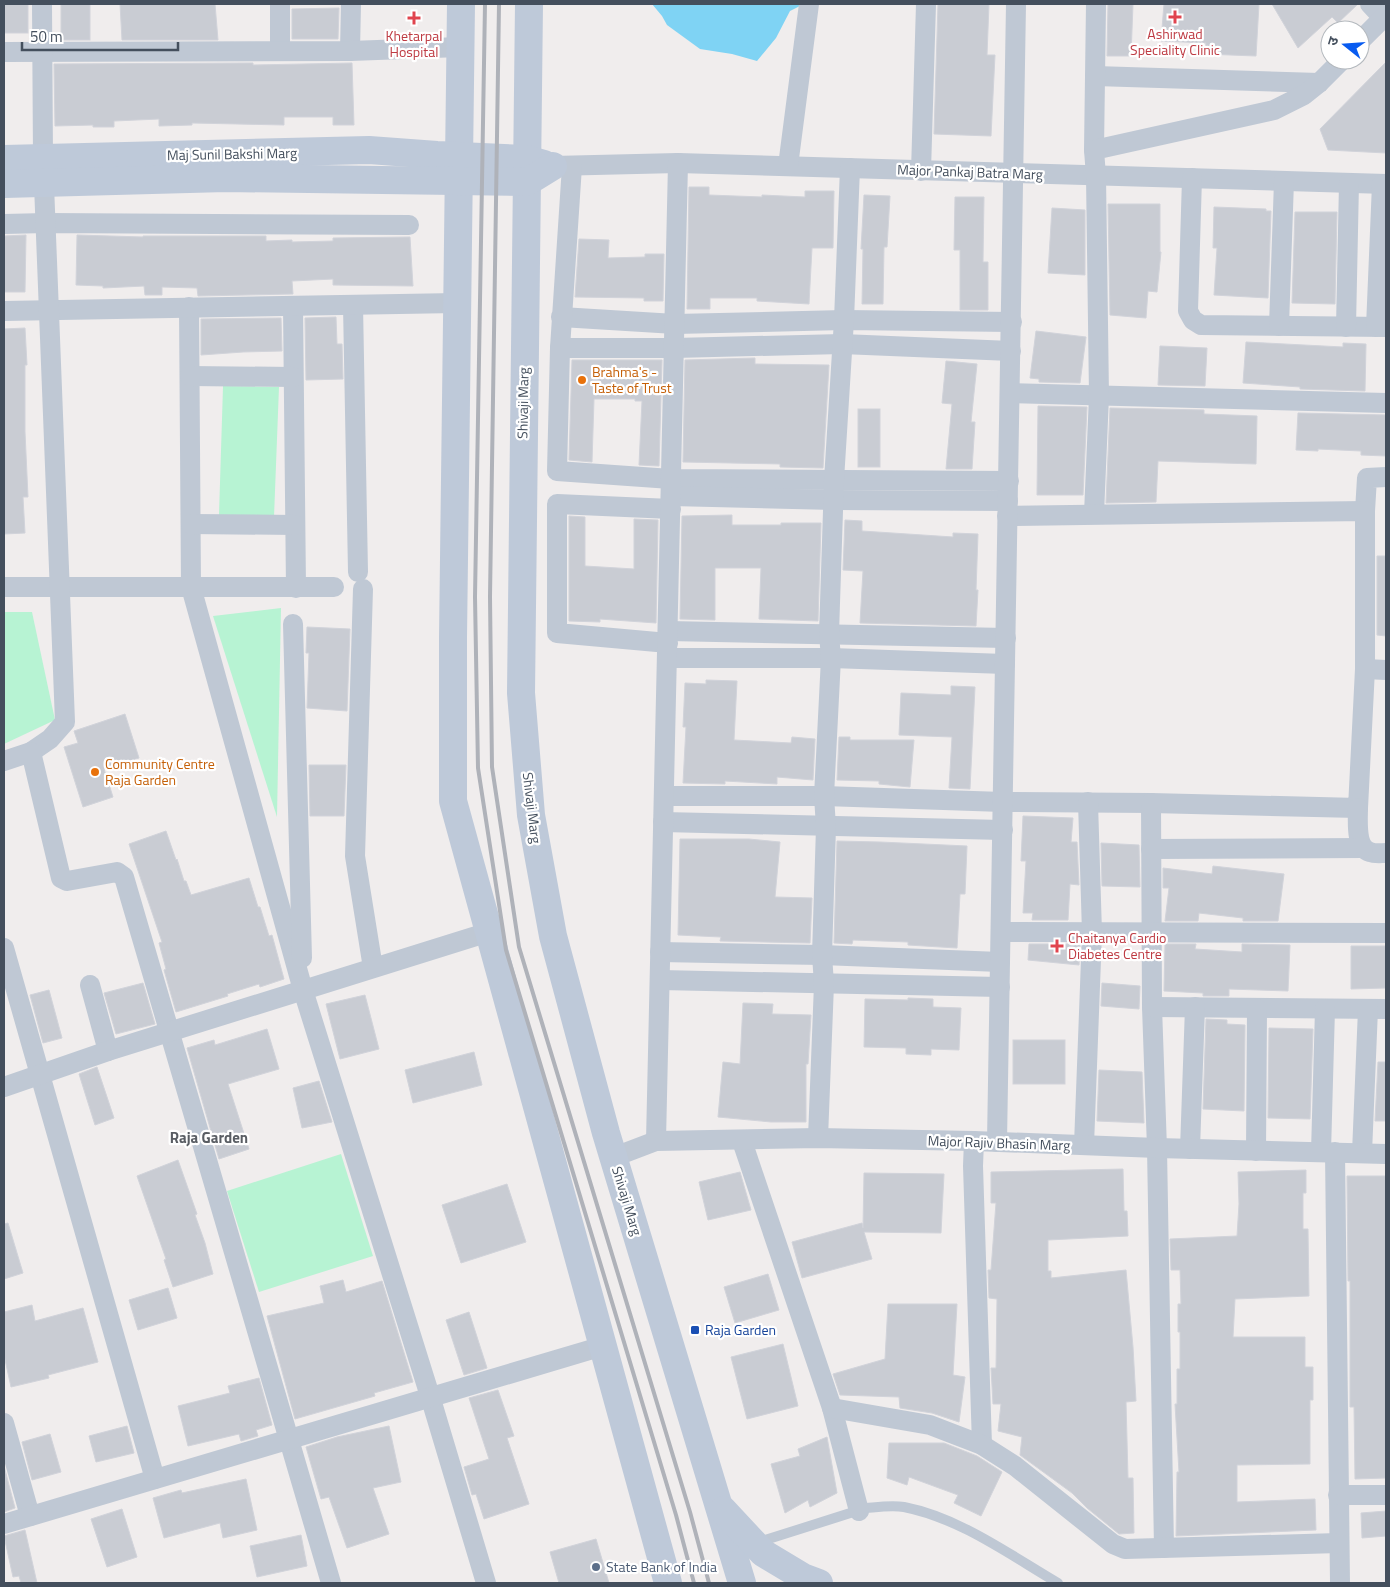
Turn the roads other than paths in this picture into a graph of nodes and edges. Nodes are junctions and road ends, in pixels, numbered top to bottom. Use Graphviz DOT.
graph roads {
  1 [pos="42,4"];
  2 [pos="280,4"];
  3 [pos="351,4"];
  4 [pos="461,4"];
  5 [pos="529,4"];
  6 [pos="809,4"];
  7 [pos="926,4"];
  8 [pos="1016,4"];
  9 [pos="1096,4"];
  10 [pos="1380,12"];
  11 [pos="1370,27"];
  12 [pos="460,47"];
  13 [pos="280,50"];
  14 [pos="350,51"];
  15 [pos="4,52"];
  16 [pos="42,52"];
  17 [pos="1332,70"];
  18 [pos="1095,76"];
  19 [pos="1320,83"];
  20 [pos="1094,150"];
  21 [pos="4,159"];
  22 [pos="678,163"];
  23 [pos="563,166"];
  24 [pos="788,166"];
  25 [pos="850,168"];
  26 [pos="459,169"];
  27 [pos="526,170"];
  28 [pos="44,171"];
  29 [pos="921,171"];
  30 [pos="1014,173"];
  31 [pos="1096,176"];
  32 [pos="1192,178"];
  33 [pos="1284,181"];
  34 [pos="1349,183"];
  35 [pos="4,184"];
  36 [pos="1384,184"];
  37 [pos="46,222"];
  38 [pos="4,224"];
  39 [pos="409,225"];
  40 [pos="457,303"];
  41 [pos="353,305"];
  42 [pos="293,306"];
  43 [pos="189,307"];
  44 [pos="50,309"];
  45 [pos="4,311"];
  46 [pos="561,317"];
  47 [pos="844,320"];
  48 [pos="1012,322"];
  49 [pos="675,324"];
  50 [pos="1279,326"];
  51 [pos="1346,327"];
  52 [pos="1381,327"];
  53 [pos="842,344"];
  54 [pos="560,348"];
  55 [pos="674,348"];
  56 [pos="1011,351"];
  57 [pos="190,376"];
  58 [pos="293,377"];
  59 [pos="1010,393"];
  60 [pos="1099,396"];
  61 [pos="1386,403"];
  62 [pos="557,471"];
  63 [pos="1386,477"];
  64 [pos="834,480"];
  65 [pos="671,495"];
  66 [pos="1008,499"];
  67 [pos="834,500"];
  68 [pos="557,504"];
  69 [pos="1365,511"];
  70 [pos="1094,514"];
  71 [pos="191,524"];
  72 [pos="295,525"];
  73 [pos="60,586"];
  74 [pos="4,587"];
  75 [pos="192,587"];
  76 [pos="334,587"];
  77 [pos="296,588"];
  78 [pos="293,624"];
  79 [pos="829,634"];
  80 [pos="1006,638"];
  81 [pos="668,644"];
  82 [pos="832,658"];
  83 [pos="1005,664"];
  84 [pos="1365,669"];
  85 [pos="1386,670"];
  86 [pos="31,752"];
  87 [pos="4,761"];
  88 [pos="664,796"];
  89 [pos="824,796"];
  90 [pos="1003,802"];
  91 [pos="1088,802"];
  92 [pos="1151,803"];
  93 [pos="1358,808"];
  94 [pos="663,822"];
  95 [pos="826,827"];
  96 [pos="1003,830"];
  97 [pos="1363,848"];
  98 [pos="1151,849"];
  99 [pos="1386,853"];
  100 [pos="489,932"];
  101 [pos="1001,932"];
  102 [pos="1092,933"];
  103 [pos="1153,933"];
  104 [pos="1386,933"];
  105 [pos="4,948"];
  106 [pos="660,952"];
  107 [pos="822,955"];
  108 [pos="1000,962"];
  109 [pos="373,968"];
  110 [pos="660,980"];
  111 [pos="824,984"];
  112 [pos="90,985"];
  113 [pos="1000,987"];
  114 [pos="303,990"];
  115 [pos="1152,1007"];
  116 [pos="1195,1007"];
  117 [pos="1258,1009"];
  118 [pos="1325,1009"];
  119 [pos="1377,1009"];
  120 [pos="169,1032"];
  121 [pos="108,1050"];
  122 [pos="40,1074"];
  123 [pos="4,1087"];
  124 [pos="818,1138"];
  125 [pos="656,1141"];
  126 [pos="742,1141"];
  127 [pos="974,1141"];
  128 [pos="997,1142"];
  129 [pos="1084,1145"];
  130 [pos="1156,1148"];
  131 [pos="1190,1149"];
  132 [pos="1256,1151"];
  133 [pos="1328,1152"];
  134 [pos="1362,1153"];
  135 [pos="1386,1154"];
  136 [pos="614,1157"];
  137 [pos="603,1346"];
  138 [pos="430,1396"];
  139 [pos="832,1408"];
  140 [pos="4,1423"];
  141 [pos="288,1439"];
  142 [pos="982,1445"];
  143 [pos="155,1479"];
  144 [pos="1338,1495"];
  145 [pos="1386,1495"];
  146 [pos="719,1505"];
  147 [pos="859,1511"];
  148 [pos="30,1516"];
  149 [pos="4,1524"];
  150 [pos="1339,1543"];
  151 [pos="754,1544"];
  152 [pos="1164,1548"];
  153 [pos="661,1556"];
  154 [pos="331,1583"];
  155 [pos="486,1583"];
  156 [pos="657,1583"];
  157 [pos="668,1583"];
  158 [pos="742,1583"];
  159 [pos="819,1583"];
  160 [pos="1058,1583"];
  161 [pos="1340,1583"];
  1 -- 16 [label="street"];
  2 -- 13 [label="street"];
  3 -- 14 [label="street"];
  4 -- 12 [label="main road"];
  5 -- 27 [label="main road, Shivaji Marg"];
  6 -- 24 [label="street"];
  7 -- 29 [label="street"];
  8 -- 30 [label="street"];
  9 -- 18 [label="street"];
  10 -- 11 [label="street"];
  12 -- 14 [label="street"];
  12 -- 26 [label="main road"];
  13 -- 14 [label="street"];
  13 -- 16 [label="street"];
  15 -- 16 [label="street"];
  16 -- 28 [label="street"];
  17 -- 19 [label="street"];
  18 -- 19 [label="street"];
  18 -- 20 [label="street"];
  19 -- 20 [label="street"];
  20 -- 31 [label="street"];
  21 -- 28 [label="main road, Maj Sunil Bakshi Marg"];
  22 -- 23 [label="street, Major Pankaj Batra Marg"];
  22 -- 24 [label="street, Major Pankaj Batra Marg"];
  22 -- 49 [label="street"];
  23 -- 27 [label="main road, Maj Sunil Bakshi Marg"];
  23 -- 46 [label="street"];
  24 -- 25 [label="street, Major Pankaj Batra Marg"];
  25 -- 29 [label="street, Major Pankaj Batra Marg"];
  25 -- 47 [label="street"];
  26 -- 27 [label="main road, Maj Sunil Bakshi Marg"];
  26 -- 28 [label="main road, Maj Sunil Bakshi Marg"];
  26 -- 40 [label="main road"];
  27 -- 136 [label="main road, Shivaji Marg"];
  28 -- 35 [label="main road, Maj Sunil Bakshi Marg"];
  28 -- 37 [label="street"];
  29 -- 30 [label="street, Major Pankaj Batra Marg"];
  30 -- 31 [label="street, Major Pankaj Batra Marg"];
  30 -- 48 [label="street"];
  31 -- 32 [label="street, Major Pankaj Batra Marg"];
  31 -- 60 [label="street"];
  32 -- 33 [label="street, Major Pankaj Batra Marg"];
  32 -- 50 [label="street"];
  33 -- 34 [label="street, Major Pankaj Batra Marg"];
  33 -- 50 [label="street"];
  34 -- 36 [label="street, Major Pankaj Batra Marg"];
  34 -- 51 [label="street"];
  36 -- 52 [label="street"];
  37 -- 38 [label="street"];
  37 -- 39 [label="street"];
  37 -- 44 [label="street"];
  40 -- 41 [label="street"];
  40 -- 100 [label="main road"];
  41 -- 42 [label="street"];
  41 -- 109 [label="street"];
  42 -- 43 [label="street"];
  42 -- 58 [label="street"];
  43 -- 44 [label="street"];
  43 -- 57 [label="street"];
  44 -- 45 [label="street"];
  44 -- 73 [label="street"];
  46 -- 49 [label="street"];
  46 -- 54 [label="street"];
  47 -- 48 [label="street"];
  47 -- 49 [label="street"];
  47 -- 53 [label="street"];
  48 -- 56 [label="street"];
  49 -- 55 [label="street"];
  50 -- 51 [label="street"];
  51 -- 52 [label="street"];
  53 -- 55 [label="street"];
  53 -- 56 [label="street"];
  53 -- 64 [label="street"];
  54 -- 55 [label="street"];
  54 -- 62 [label="street"];
  55 -- 65 [label="street"];
  56 -- 59 [label="street"];
  57 -- 58 [label="street"];
  57 -- 71 [label="street"];
  58 -- 72 [label="street"];
  59 -- 60 [label="street"];
  59 -- 66 [label="street"];
  60 -- 61 [label="street"];
  60 -- 70 [label="street"];
  62 -- 65 [label="street"];
  62 -- 68 [label="street"];
  63 -- 69 [label="street"];
  64 -- 65 [label="street"];
  64 -- 66 [label="street"];
  64 -- 67 [label="street"];
  65 -- 67 [label="street"];
  65 -- 68 [label="street"];
  65 -- 81 [label="street"];
  66 -- 67 [label="street"];
  66 -- 70 [label="street"];
  66 -- 80 [label="street"];
  67 -- 79 [label="street"];
  68 -- 81 [label="street"];
  69 -- 70 [label="street"];
  69 -- 84 [label="street"];
  71 -- 72 [label="street"];
  71 -- 75 [label="street"];
  72 -- 77 [label="street"];
  73 -- 74 [label="street"];
  73 -- 75 [label="street"];
  73 -- 86 [label="street"];
  75 -- 77 [label="street"];
  75 -- 114 [label="street"];
  76 -- 77 [label="street"];
  78 -- 114 [label="street"];
  79 -- 80 [label="street"];
  79 -- 81 [label="street"];
  79 -- 82 [label="street"];
  80 -- 83 [label="street"];
  81 -- 82 [label="street"];
  81 -- 88 [label="street"];
  82 -- 83 [label="street"];
  82 -- 89 [label="street"];
  83 -- 90 [label="street"];
  84 -- 85 [label="street"];
  84 -- 93 [label="street"];
  86 -- 87 [label="street"];
  86 -- 120 [label="street"];
  88 -- 89 [label="street"];
  88 -- 94 [label="street"];
  89 -- 90 [label="street"];
  89 -- 95 [label="street"];
  90 -- 91 [label="street"];
  90 -- 96 [label="street"];
  91 -- 92 [label="street"];
  91 -- 102 [label="street"];
  92 -- 93 [label="street"];
  92 -- 98 [label="street"];
  93 -- 97 [label="street"];
  94 -- 95 [label="street"];
  94 -- 106 [label="street"];
  95 -- 96 [label="street"];
  95 -- 107 [label="street"];
  96 -- 101 [label="street"];
  97 -- 98 [label="street"];
  97 -- 99 [label="street"];
  98 -- 103 [label="street"];
  100 -- 109 [label="street"];
  100 -- 137 [label="main road"];
  101 -- 102 [label="street"];
  101 -- 108 [label="street"];
  102 -- 103 [label="street"];
  102 -- 129 [label="street"];
  103 -- 104 [label="street"];
  103 -- 115 [label="street"];
  105 -- 122 [label="street"];
  106 -- 107 [label="street"];
  106 -- 110 [label="street"];
  107 -- 108 [label="street"];
  107 -- 111 [label="street"];
  108 -- 113 [label="street"];
  109 -- 114 [label="street"];
  110 -- 111 [label="street"];
  110 -- 125 [label="street"];
  111 -- 113 [label="street"];
  111 -- 124 [label="street"];
  112 -- 121 [label="street"];
  113 -- 128 [label="street"];
  114 -- 120 [label="street"];
  114 -- 138 [label="street"];
  115 -- 116 [label="street"];
  115 -- 130 [label="street"];
  116 -- 117 [label="street"];
  116 -- 131 [label="street"];
  117 -- 118 [label="street"];
  117 -- 132 [label="street"];
  118 -- 119 [label="street"];
  118 -- 133 [label="street"];
  119 -- 134 [label="street"];
  120 -- 121 [label="street"];
  120 -- 141 [label="street"];
  121 -- 122 [label="street"];
  122 -- 123 [label="street"];
  122 -- 143 [label="street"];
  124 -- 126 [label="street, Major Rajiv Bhasin Marg"];
  124 -- 127 [label="street, Major Rajiv Bhasin Marg"];
  125 -- 126 [label="street, Major Rajiv Bhasin Marg"];
  125 -- 136 [label="street, Major Rajiv Bhasin Marg"];
  126 -- 139 [label="street"];
  127 -- 128 [label="street, Major Rajiv Bhasin Marg"];
  127 -- 142 [label="street"];
  128 -- 129 [label="street, Major Rajiv Bhasin Marg"];
  129 -- 130 [label="street, Major Rajiv Bhasin Marg"];
  130 -- 131 [label="street, Major Rajiv Bhasin Marg"];
  130 -- 152 [label="street"];
  131 -- 132 [label="street, Major Rajiv Bhasin Marg"];
  132 -- 133 [label="street, Major Rajiv Bhasin Marg"];
  133 -- 134 [label="street, Major Rajiv Bhasin Marg"];
  133 -- 144 [label="street"];
  134 -- 135 [label="street, Major Rajiv Bhasin Marg"];
  136 -- 146 [label="main road, Shivaji Marg"];
  137 -- 138 [label="street"];
  137 -- 153 [label="main road"];
  138 -- 141 [label="street"];
  138 -- 155 [label="street"];
  139 -- 142 [label="street"];
  139 -- 147 [label="street"];
  140 -- 148 [label="street"];
  141 -- 143 [label="street"];
  141 -- 154 [label="street"];
  142 -- 152 [label="street"];
  143 -- 148 [label="street"];
  144 -- 145 [label="street"];
  144 -- 150 [label="street"];
  146 -- 151 [label="main road"];
  146 -- 158 [label="main road, Shivaji Marg"];
  147 -- 151 [label="lane"];
  147 -- 160 [label="lane"];
  148 -- 149 [label="street"];
  150 -- 152 [label="street"];
  150 -- 161 [label="street"];
  151 -- 159 [label="main road"];
  153 -- 156 [label="main road"];
  153 -- 157 [label="main road"];
}
